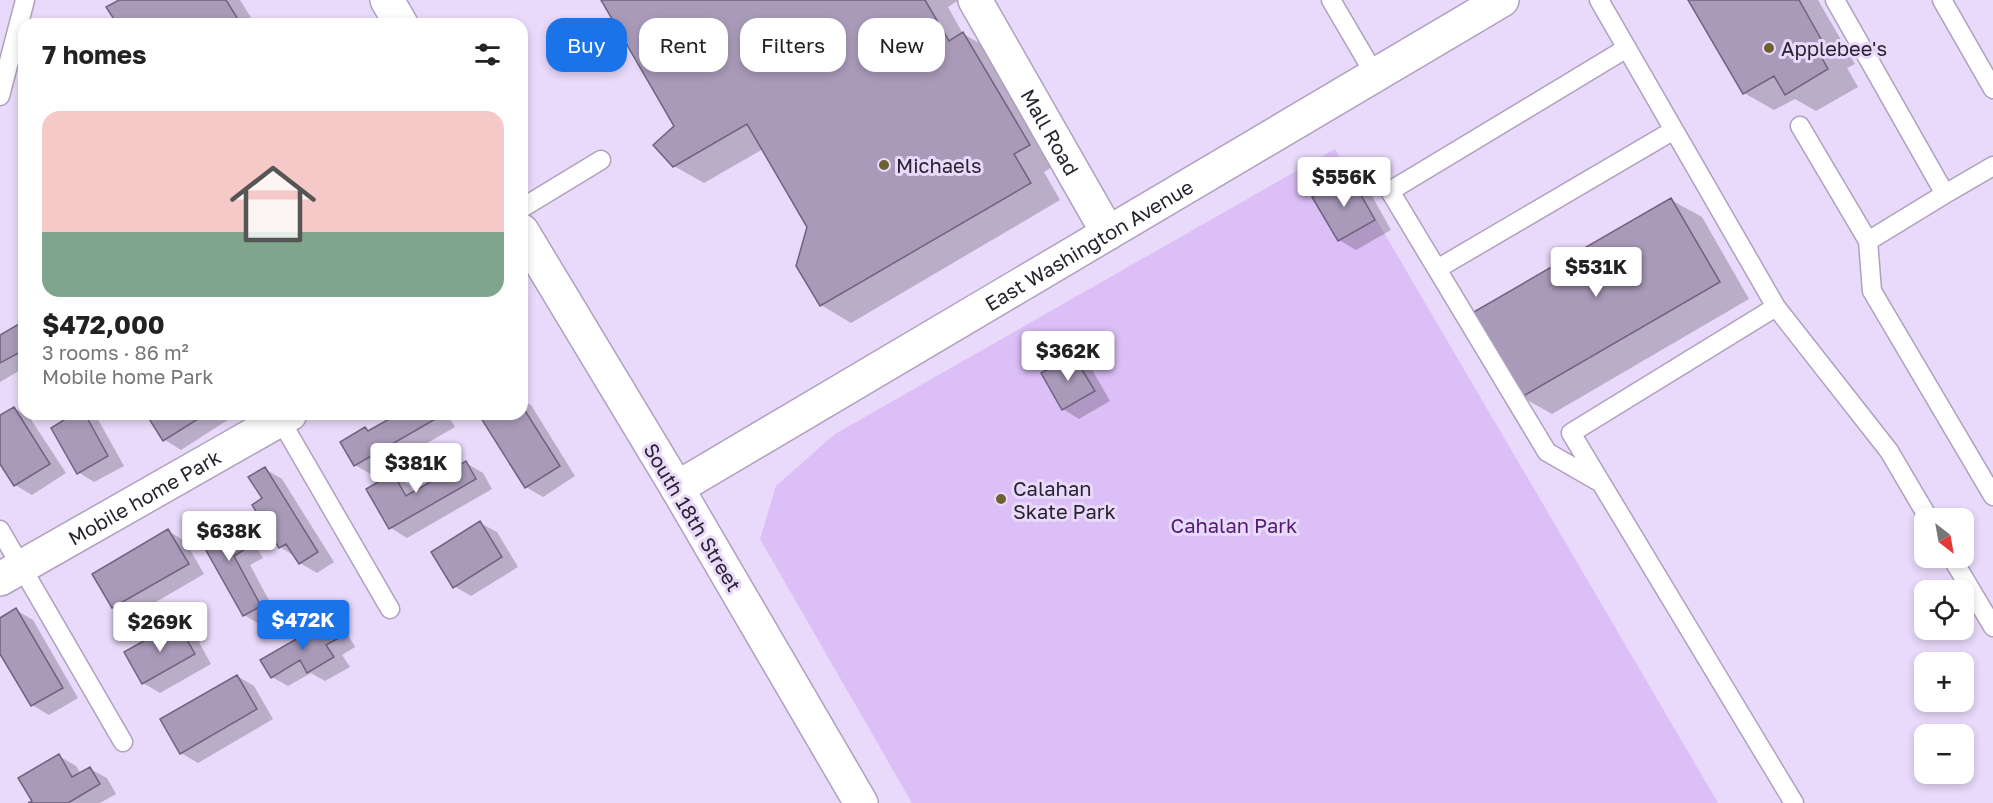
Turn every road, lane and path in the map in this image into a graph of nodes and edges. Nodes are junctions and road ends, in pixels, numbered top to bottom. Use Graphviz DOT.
graph roads {
  1 [pos="25,0"];
  2 [pos="387,0"];
  3 [pos="975,0"];
  4 [pos="1331,0"];
  5 [pos="1502,0"];
  6 [pos="1599,0"];
  7 [pos="1835,0"];
  8 [pos="1942,0"];
  9 [pos="20,18"];
  10 [pos="398,18"];
  11 [pos="18,27"];
  12 [pos="1627,48"];
  13 [pos="1375,75"];
  14 [pos="1993,89"];
  15 [pos="0,96"];
  16 [pos="1800,126"];
  17 [pos="1674,130"];
  18 [pos="601,160"];
  19 [pos="1993,166"];
  20 [pos="1945,194"];
  21 [pos="528,204"];
  22 [pos="1108,233"];
  23 [pos="1868,241"];
  24 [pos="528,256"];
  25 [pos="1437,269"];
  26 [pos="533,276"];
  27 [pos="1776,307"];
  28 [pos="275,420"];
  29 [pos="284,420"];
  30 [pos="1602,484"];
  31 [pos="676,488"];
  32 [pos="1993,496"];
  33 [pos="1923,508"];
  34 [pos="0,530"];
  35 [pos="1958,568"];
  36 [pos="11,573"];
  37 [pos="390,609"];
  38 [pos="1993,627"];
  39 [pos="123,742"];
  40 [pos="861,803"];
  41 [pos="1794,803"];
  1 -- 9 [label="lane"];
  2 -- 10 [label="street"];
  3 -- 22 [label="street, Mall Road"];
  4 -- 13 [label="lane"];
  5 -- 13 [label="street, East Washington Avenue"];
  6 -- 12 [label="lane"];
  7 -- 20 [label="lane"];
  8 -- 14 [label="lane"];
  11 -- 15 [label="lane"];
  12 -- 17 [label="lane"];
  12 -- 25 [label="lane"];
  13 -- 22 [label="street, East Washington Avenue"];
  16 -- 23 [label="lane"];
  17 -- 25 [label="lane"];
  17 -- 27 [label="lane"];
  18 -- 21 [label="lane"];
  19 -- 20 [label="lane"];
  20 -- 23 [label="lane"];
  22 -- 31 [label="street, East Washington Avenue"];
  23 -- 32 [label="lane"];
  24 -- 26 [label="street, South 18th Street"];
  25 -- 30 [label="lane"];
  26 -- 31 [label="street, South 18th Street"];
  27 -- 30 [label="lane"];
  27 -- 33 [label="lane"];
  28 -- 36 [label="street, Mobile home Park"];
  29 -- 37 [label="lane"];
  30 -- 41 [label="lane"];
  31 -- 40 [label="street, South 18th Street"];
  34 -- 36 [label="lane"];
  35 -- 38 [label="lane"];
  36 -- 39 [label="lane"];
}
